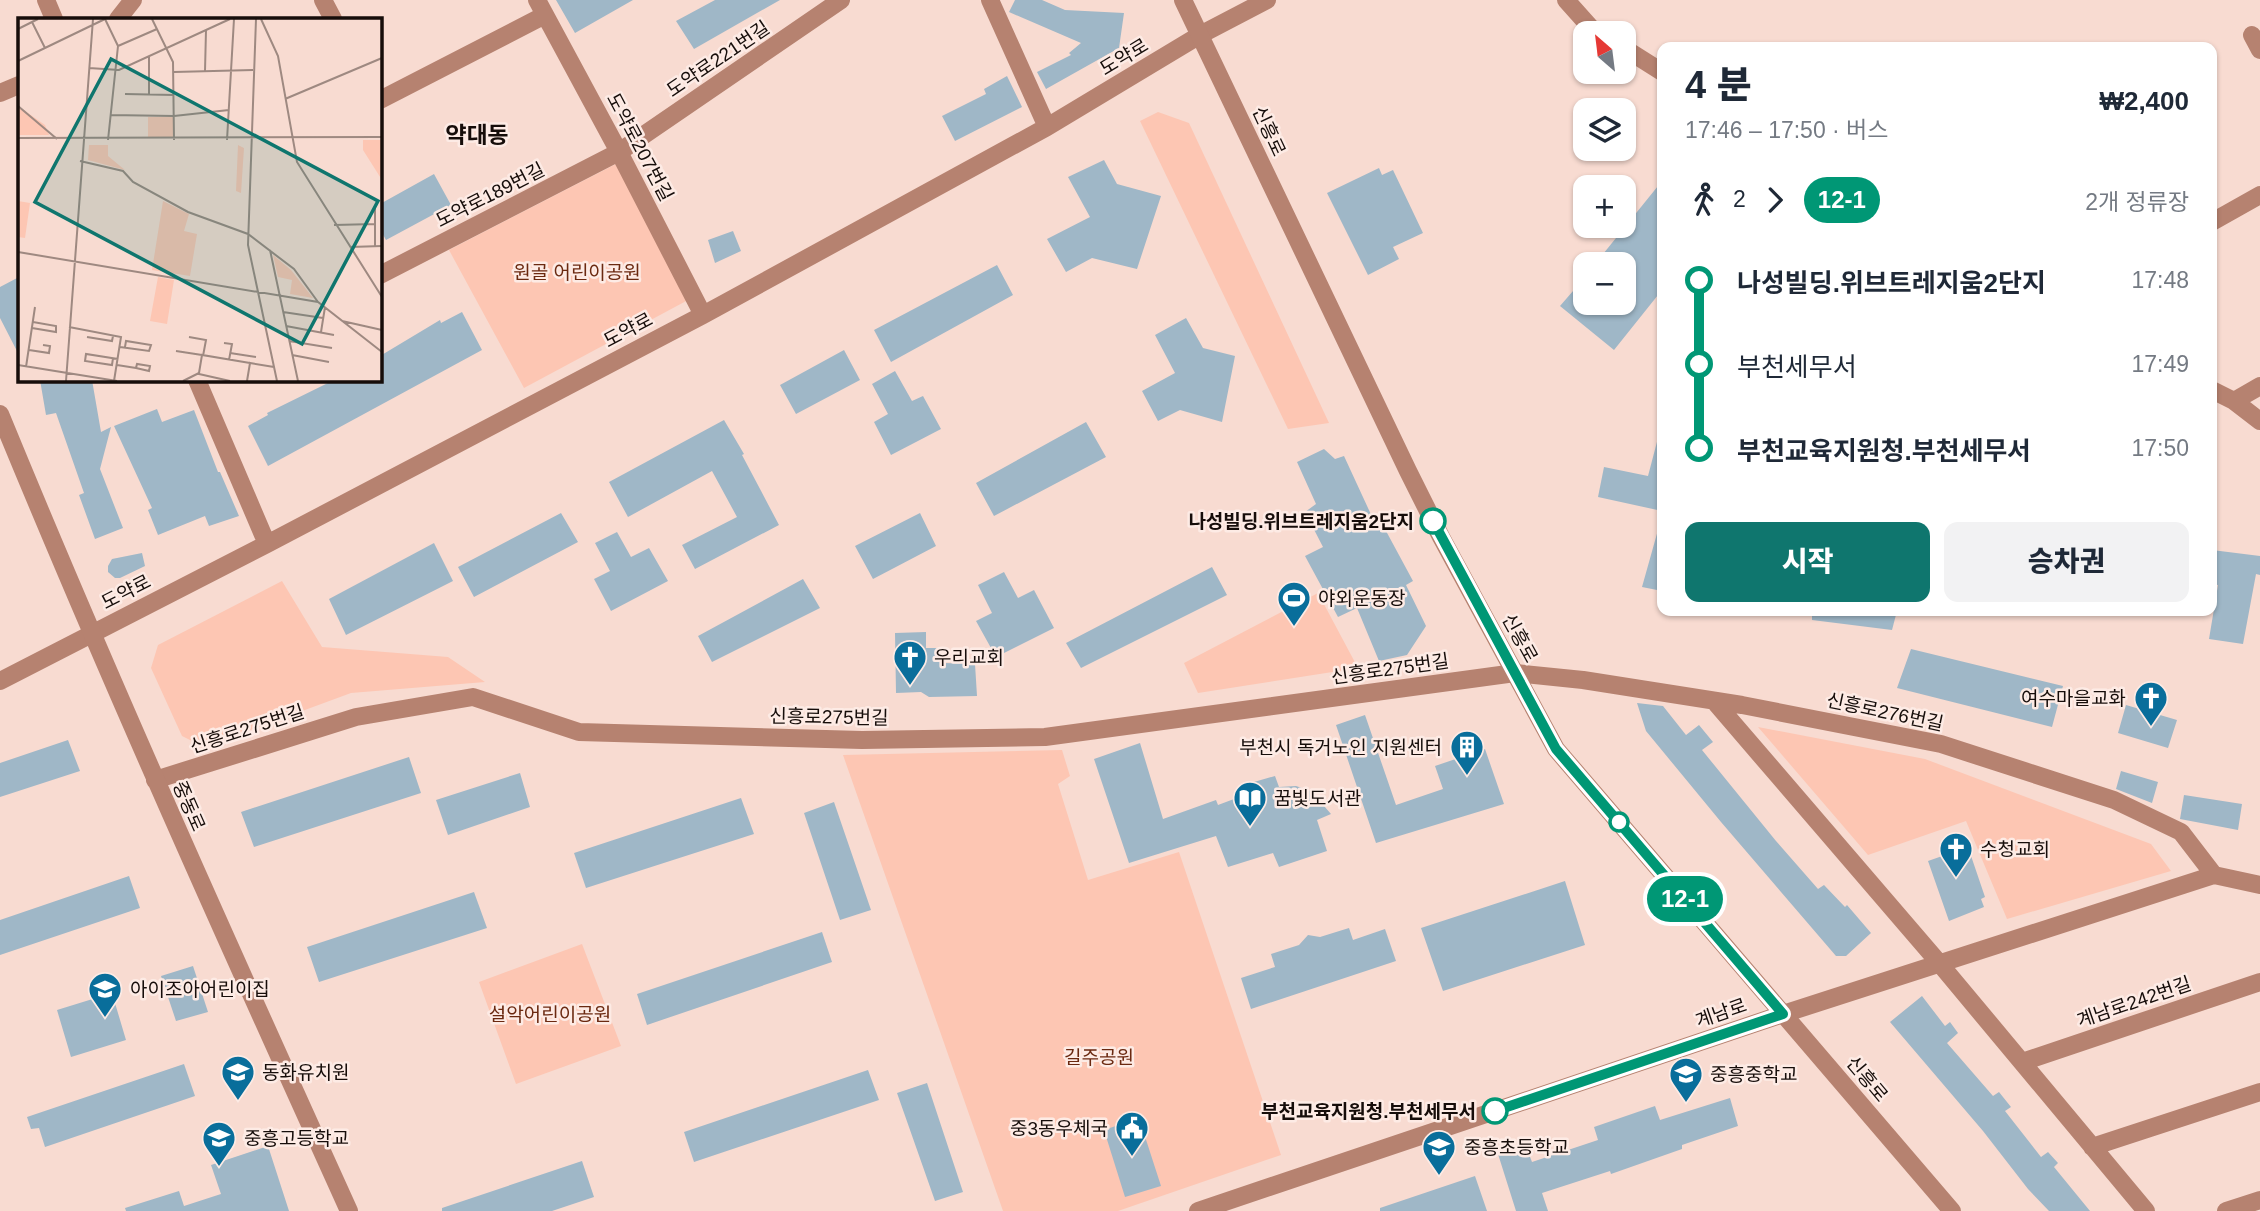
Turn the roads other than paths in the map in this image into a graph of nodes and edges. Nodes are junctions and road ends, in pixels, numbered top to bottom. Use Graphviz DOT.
graph roads {
  1 [pos="46,0"];
  2 [pos="133,0"];
  3 [pos="323,0"];
  4 [pos="841,0"];
  5 [pos="990,0"];
  6 [pos="1183,0"];
  7 [pos="1267,0"];
  8 [pos="1566,0"];
  9 [pos="541,7"];
  10 [pos="54,18"];
  11 [pos="119,18"];
  12 [pos="332,18"];
  13 [pos="1585,21"];
  14 [pos="1200,35"];
  15 [pos="1636,56"];
  16 [pos="1657,69"];
  17 [pos="18,85"];
  18 [pos="0,93"];
  19 [pos="382,99"];
  20 [pos="1047,127"];
  21 [pos="619,152"];
  22 [pos="2260,195"];
  23 [pos="2217,219"];
  24 [pos="382,274"];
  25 [pos="703,315"];
  26 [pos="198,382"];
  27 [pos="2260,386"];
  28 [pos="2217,392"];
  29 [pos="2234,401"];
  30 [pos="0,414"];
  31 [pos="2260,421"];
  32 [pos="267,544"];
  33 [pos="91,633"];
  34 [pos="1515,673"];
  35 [pos="0,681"];
  36 [pos="1714,701"];
  37 [pos="155,780"];
  38 [pos="2214,875"];
  39 [pos="2260,884"];
  40 [pos="1940,964"];
  41 [pos="2260,982"];
  42 [pos="1783,1014"];
  43 [pos="2022,1062"];
  44 [pos="2260,1092"];
  45 [pos="2092,1147"];
  46 [pos="2260,1200"];
  47 [pos="349,1211"];
  48 [pos="1198,1211"];
  49 [pos="1952,1211"];
  50 [pos="2146,1211"];
  51 [pos="2226,1211"];
  1 -- 10 [label="street"];
  2 -- 11 [label="street"];
  3 -- 12 [label="street"];
  4 -- 21 [label="street, 도약로221번길"];
  5 -- 20 [label="street"];
  6 -- 14 [label="street, 신흥로"];
  7 -- 14 [label="street, 도약로"];
  8 -- 13 [label="street"];
  9 -- 19 [label="street"];
  9 -- 21 [label="street, 도약로207번길"];
  14 -- 20 [label="street, 도약로"];
  14 -- 34 [label="street, 신흥로"];
  15 -- 16 [label="street"];
  17 -- 18 [label="street"];
  20 -- 25 [label="street, 도약로"];
  21 -- 24 [label="street, 도약로189번길"];
  21 -- 25 [label="street, 도약로207번길"];
  22 -- 23 [label="street"];
  25 -- 32 [label="street, 도약로"];
  26 -- 32 [label="street"];
  27 -- 29 [label="street"];
  28 -- 29 [label="street"];
  29 -- 31 [label="street"];
  30 -- 33 [label="street, 중동로"];
  32 -- 33 [label="street, 도약로"];
  33 -- 35 [label="street, 도약로"];
  33 -- 37 [label="street, 중동로"];
  34 -- 36 [label="street, 신흥로276번길"];
  34 -- 37 [label="street, 신흥로275번길"];
  34 -- 42 [label="street, 신흥로"];
  36 -- 38 [label="street, 신흥로276번길"];
  36 -- 40 [label="street"];
  37 -- 47 [label="street, 중동로"];
  38 -- 39 [label="street, 계남로"];
  38 -- 40 [label="street, 계남로"];
  40 -- 42 [label="street, 계남로"];
  40 -- 43 [label="street"];
  41 -- 43 [label="street, 계남로242번길"];
  42 -- 48 [label="street, 계남로"];
  42 -- 49 [label="street, 신흥로"];
  43 -- 45 [label="street"];
  44 -- 45 [label="street"];
  45 -- 50 [label="street"];
  46 -- 51 [label="street"];
}
